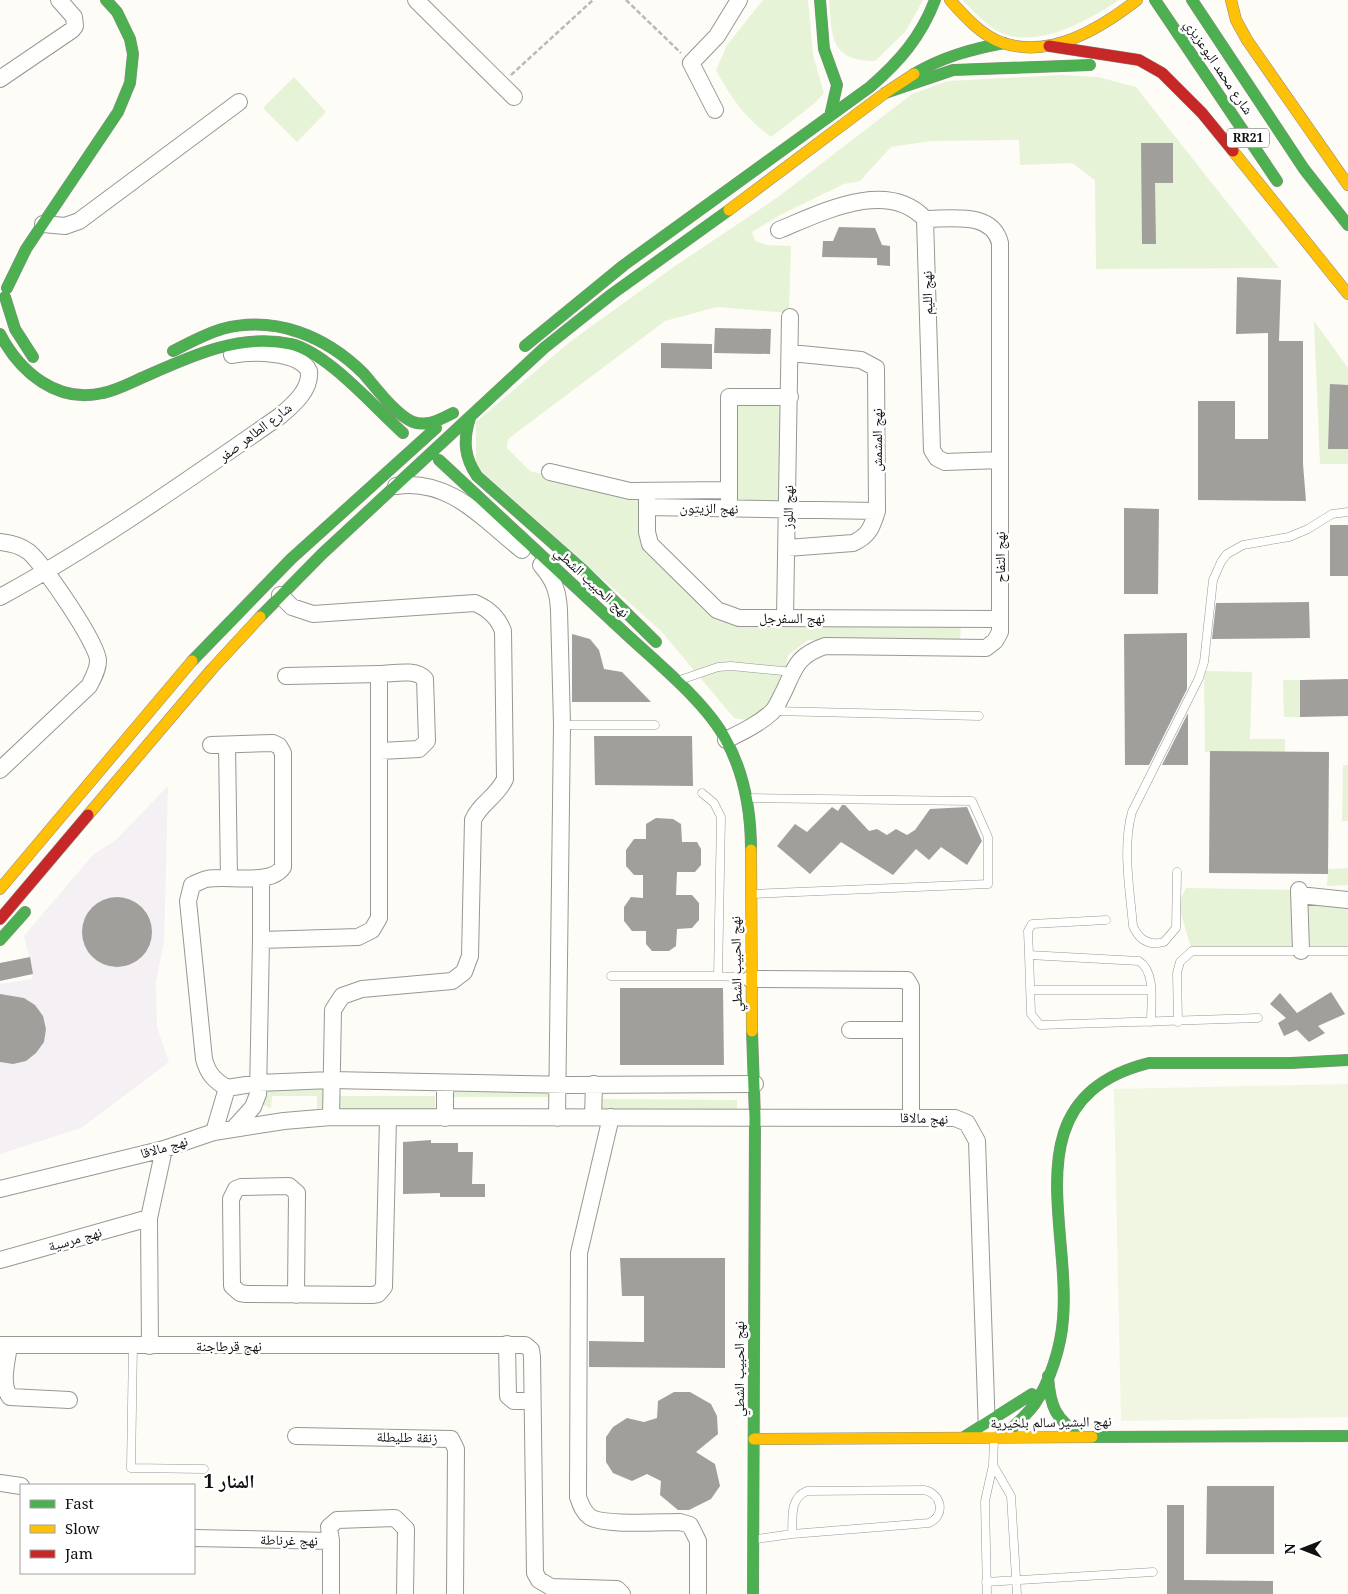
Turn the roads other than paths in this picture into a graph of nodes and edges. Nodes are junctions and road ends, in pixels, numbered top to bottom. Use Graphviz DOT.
graph roads {
  1 [pos="60,0"];
  2 [pos="106,0"];
  3 [pos="416,0"];
  4 [pos="739,0"];
  5 [pos="820,0"];
  6 [pos="935,0"];
  7 [pos="950,0"];
  8 [pos="1137,0"];
  9 [pos="1155,0"];
  10 [pos="1192,0"];
  11 [pos="1231,0"];
  12 [pos="1242,0"];
  13 [pos="1004,43"];
  14 [pos="1049,46"];
  15 [pos="1253,47"];
  16 [pos="831,66"];
  17 [pos="1116,68"];
  18 [pos="846,74"];
  19 [pos="1141,75"];
  20 [pos="862,78"];
  21 [pos="0,79"];
  22 [pos="876,80"];
  23 [pos="885,93"];
  24 [pos="514,97"];
  25 [pos="1190,100"];
  26 [pos="239,102"];
  27 [pos="715,110"];
  28 [pos="830,116"];
  29 [pos="1348,185"];
  30 [pos="1285,192"];
  31 [pos="925,219"];
  32 [pos="43,224"];
  33 [pos="1348,225"];
  34 [pos="779,230"];
  35 [pos="26,249"];
  36 [pos="0,274"];
  37 [pos="3,292"];
  38 [pos="1348,294"];
  39 [pos="790,317"];
  40 [pos="0,334"];
  41 [pos="262,340"];
  42 [pos="791,353"];
  43 [pos="516,354"];
  44 [pos="148,364"];
  45 [pos="41,366"];
  46 [pos="131,370"];
  47 [pos="104,393"];
  48 [pos="790,397"];
  49 [pos="470,418"];
  50 [pos="403,433"];
  51 [pos="439,460"];
  52 [pos="1000,460"];
  53 [pos="550,472"];
  54 [pos="396,486"];
  55 [pos="729,490"];
  56 [pos="647,499"];
  57 [pos="729,509"];
  58 [pos="788,510"];
  59 [pos="877,511"];
  60 [pos="1348,512"];
  61 [pos="0,542"];
  62 [pos="787,548"];
  63 [pos="47,571"];
  64 [pos="280,595"];
  65 [pos="0,597"];
  66 [pos="785,617"];
  67 [pos="967,619"];
  68 [pos="1000,619"];
  69 [pos="965,648"];
  70 [pos="667,672"];
  71 [pos="793,672"];
  72 [pos="380,674"];
  73 [pos="286,676"];
  74 [pos="676,681"];
  75 [pos="774,711"];
  76 [pos="979,716"];
  77 [pos="562,725"];
  78 [pos="655,725"];
  79 [pos="726,740"];
  80 [pos="380,750"];
  81 [pos="0,770"];
  82 [pos="702,793"];
  83 [pos="747,798"];
  84 [pos="33,849"];
  85 [pos="51,860"];
  86 [pos="1178,872"];
  87 [pos="0,873"];
  88 [pos="229,878"];
  89 [pos="261,878"];
  90 [pos="0,889"];
  91 [pos="751,894"];
  92 [pos="1348,900"];
  93 [pos="0,919"];
  94 [pos="1106,920"];
  95 [pos="0,940"];
  96 [pos="261,940"];
  97 [pos="1301,950"];
  98 [pos="1348,950"];
  99 [pos="1029,955"];
  100 [pos="611,976"];
  101 [pos="718,976"];
  102 [pos="750,979"];
  103 [pos="1031,990"];
  104 [pos="1150,990"];
  105 [pos="1258,1018"];
  106 [pos="1151,1022"];
  107 [pos="1178,1022"];
  108 [pos="850,1030"];
  109 [pos="911,1030"];
  110 [pos="1348,1060"];
  111 [pos="331,1080"];
  112 [pos="258,1083"];
  113 [pos="445,1083"];
  114 [pos="558,1084"];
  115 [pos="594,1084"];
  116 [pos="754,1084"];
  117 [pos="227,1088"];
  118 [pos="331,1117"];
  119 [pos="593,1117"];
  120 [pos="611,1117"];
  121 [pos="911,1117"];
  122 [pos="388,1118"];
  123 [pos="445,1118"];
  124 [pos="558,1118"];
  125 [pos="755,1118"];
  126 [pos="234,1128"];
  127 [pos="214,1132"];
  128 [pos="164,1148"];
  129 [pos="0,1189"];
  130 [pos="149,1218"];
  131 [pos="0,1260"];
  132 [pos="296,1295"];
  133 [pos="507,1344"];
  134 [pos="4,1345"];
  135 [pos="133,1345"];
  136 [pos="150,1346"];
  137 [pos="1046,1377"];
  138 [pos="69,1400"];
  139 [pos="532,1401"];
  140 [pos="993,1434"];
  141 [pos="296,1436"];
  142 [pos="1081,1436"];
  143 [pos="1348,1436"];
  144 [pos="754,1439"];
  145 [pos="993,1465"];
  146 [pos="204,1469"];
  147 [pos="0,1483"];
  148 [pos="20,1486"];
  149 [pos="792,1534"];
  150 [pos="195,1538"];
  151 [pos="754,1539"];
  152 [pos="331,1541"];
  153 [pos="1153,1572"];
  154 [pos="1017,1580"];
  155 [pos="986,1582"];
  156 [pos="591,1590"];
  157 [pos="331,1594"];
  158 [pos="406,1594"];
  159 [pos="455,1594"];
  160 [pos="622,1594"];
  161 [pos="698,1594"];
  162 [pos="753,1594"];
  163 [pos="987,1594"];
  164 [pos="1017,1594"];
  1 -- 21 [label="street"];
  2 -- 32 [label="main road"];
  3 -- 24 [label="street"];
  4 -- 27 [label="street"];
  5 -- 16 [label="main road"];
  6 -- 22 [label="main road"];
  7 -- 13 [label="main road"];
  8 -- 14 [label="main road"];
  9 -- 30 [label="main road, شارع محمد البوعزيزي / RR21"];
  10 -- 33 [label="main road, شارع محمد البوعزيزي / RR21"];
  11 -- 15 [label="main road"];
  12 -- 15 [label="main road"];
  13 -- 14 [label="main road"];
  13 -- 23 [label="main road"];
  14 -- 25 [label="main road"];
  15 -- 29 [label="main road"];
  16 -- 18 [label="main road"];
  16 -- 28 [label="main road"];
  17 -- 23 [label="main road"];
  19 -- 25 [label="main road"];
  20 -- 22 [label="main road"];
  22 -- 28 [label="main road"];
  23 -- 49 [label="main road"];
  25 -- 38 [label="main road"];
  26 -- 32 [label="street"];
  28 -- 43 [label="main road"];
  31 -- 34 [label="street"];
  31 -- 52 [label="street, نهج التفاح"];
  31 -- 52 [label="street, نهج الليم"];
  32 -- 35 [label="main road"];
  35 -- 36 [label="main road"];
  35 -- 37 [label="main road"];
  37 -- 45 [label="main road"];
  39 -- 42 [label="street, نهج اللوز"];
  40 -- 47 [label="main road"];
  41 -- 44 [label="main road"];
  41 -- 47 [label="main road"];
  41 -- 50 [label="main road"];
  42 -- 48 [label="street, نهج اللوز"];
  42 -- 59 [label="street, نهج المشمش"];
  44 -- 46 [label="main road"];
  44 -- 84 [label="main road"];
  47 -- 63 [label="street, شارع الطاهر صفر"];
  48 -- 55 [label="street"];
  48 -- 58 [label="street, نهج اللوز"];
  49 -- 54 [label="main road"];
  49 -- 70 [label="main road"];
  51 -- 70 [label="main road, نهج الحبيب الشطي"];
  52 -- 68 [label="street, نهج التفاح"];
  53 -- 56 [label="street, نهج الزيتون"];
  54 -- 64 [label="main road"];
  54 -- 77 [label="street"];
  55 -- 56 [label="street, نهج الزيتون"];
  55 -- 57 [label="street"];
  56 -- 57 [label="street, نهج الزيتون"];
  56 -- 66 [label="street, نهج السفرجل"];
  57 -- 58 [label="street, نهج الزيتون"];
  58 -- 59 [label="street"];
  58 -- 62 [label="street, نهج اللوز"];
  59 -- 62 [label="street"];
  60 -- 86 [label="lane"];
  61 -- 63 [label="street"];
  62 -- 66 [label="street, نهج اللوز"];
  63 -- 65 [label="street, شارع الطاهر صفر"];
  63 -- 81 [label="street"];
  64 -- 85 [label="main road"];
  64 -- 111 [label="street"];
  66 -- 67 [label="street, نهج السفرجل"];
  67 -- 68 [label="street, نهج السفرجل"];
  67 -- 69 [label="street"];
  68 -- 69 [label="street, نهج التفاح"];
  69 -- 71 [label="street, نهج التفاح"];
  70 -- 74 [label="main road, نهج الحبيب الشطي"];
  71 -- 74 [label="lane"];
  71 -- 75 [label="street, نهج التفاح"];
  72 -- 73 [label="street"];
  72 -- 80 [label="street"];
  72 -- 80 [label="street"];
  74 -- 79 [label="main road, نهج الحبيب الشطي"];
  75 -- 76 [label="lane"];
  75 -- 79 [label="street, نهج التفاح"];
  77 -- 78 [label="lane"];
  77 -- 114 [label="street"];
  79 -- 83 [label="main road, نهج الحبيب الشطي"];
  80 -- 96 [label="street"];
  82 -- 101 [label="lane"];
  83 -- 91 [label="main road, نهج الحبيب الشطي"];
  83 -- 91 [label="lane"];
  84 -- 87 [label="main road"];
  84 -- 90 [label="main road"];
  85 -- 93 [label="main road"];
  85 -- 95 [label="main road"];
  88 -- 89 [label="street"];
  88 -- 89 [label="street"];
  88 -- 117 [label="street"];
  89 -- 96 [label="street"];
  91 -- 102 [label="main road, نهج الحبيب الشطي"];
  92 -- 97 [label="street"];
  94 -- 99 [label="lane"];
  96 -- 112 [label="street"];
  97 -- 98 [label="lane"];
  97 -- 107 [label="lane"];
  99 -- 103 [label="lane"];
  99 -- 104 [label="lane"];
  100 -- 101 [label="lane"];
  101 -- 102 [label="lane"];
  102 -- 109 [label="street"];
  102 -- 116 [label="main road, نهج الحبيب الشطي"];
  103 -- 104 [label="lane"];
  103 -- 106 [label="lane"];
  104 -- 106 [label="lane"];
  105 -- 107 [label="lane"];
  106 -- 107 [label="lane"];
  108 -- 109 [label="street"];
  109 -- 121 [label="street"];
  110 -- 137 [label="main road"];
  111 -- 112 [label="street"];
  111 -- 113 [label="street"];
  111 -- 118 [label="street"];
  112 -- 117 [label="street"];
  112 -- 126 [label="street"];
  113 -- 114 [label="street"];
  113 -- 123 [label="street"];
  114 -- 115 [label="street"];
  114 -- 124 [label="street"];
  115 -- 116 [label="street"];
  115 -- 119 [label="street"];
  116 -- 125 [label="main road, نهج الحبيب الشطي"];
  117 -- 127 [label="street"];
  118 -- 122 [label="street, نهج مالاقا"];
  118 -- 126 [label="street, نهج مالاقا"];
  119 -- 120 [label="street, نهج مالاقا"];
  119 -- 124 [label="street, نهج مالاقا"];
  120 -- 125 [label="street, نهج مالاقا"];
  120 -- 161 [label="street"];
  121 -- 125 [label="street, نهج مالاقا"];
  121 -- 140 [label="street, نهج مالاقا"];
  122 -- 123 [label="street, نهج مالاقا"];
  122 -- 132 [label="street"];
  123 -- 124 [label="street, نهج مالاقا"];
  125 -- 144 [label="main road, نهج الحبيب الشطي"];
  126 -- 127 [label="street, نهج مالاقا"];
  127 -- 128 [label="street, نهج مالاقا"];
  128 -- 129 [label="street, نهج مالاقا"];
  128 -- 130 [label="street"];
  130 -- 131 [label="street, نهج مرسية"];
  130 -- 136 [label="street"];
  132 -- 132 [label="street"];
  133 -- 136 [label="street, نهج قرطاجنة"];
  133 -- 139 [label="street, نهج قرطاجنة"];
  133 -- 139 [label="street"];
  134 -- 135 [label="street"];
  134 -- 138 [label="street"];
  135 -- 136 [label="street"];
  135 -- 146 [label="lane"];
  137 -- 140 [label="main road"];
  137 -- 140 [label="main road"];
  137 -- 142 [label="main road"];
  139 -- 156 [label="street, نهج قرطاجنة"];
  140 -- 142 [label="main road, نهج البشير سالم بلخيرية"];
  140 -- 144 [label="main road, نهج البشير سالم بلخيرية"];
  140 -- 145 [label="lane"];
  141 -- 159 [label="street, زنقة طليطلة"];
  142 -- 143 [label="main road, نهج البشير سالم بلخيرية"];
  144 -- 151 [label="main road, نهج الحبيب الشطي"];
  145 -- 154 [label="lane"];
  145 -- 155 [label="lane"];
  147 -- 148 [label="street"];
  149 -- 149 [label="lane"];
  149 -- 151 [label="lane"];
  150 -- 152 [label="street, نهج غرناطة"];
  151 -- 162 [label="main road, نهج الحبيب الشطي"];
  152 -- 157 [label="street, نهج غرناطة"];
  152 -- 158 [label="street"];
  153 -- 154 [label="lane"];
  154 -- 155 [label="lane"];
  154 -- 164 [label="lane"];
  155 -- 163 [label="lane"];
  156 -- 160 [label="street, نهج قرطاجنة"];
}
